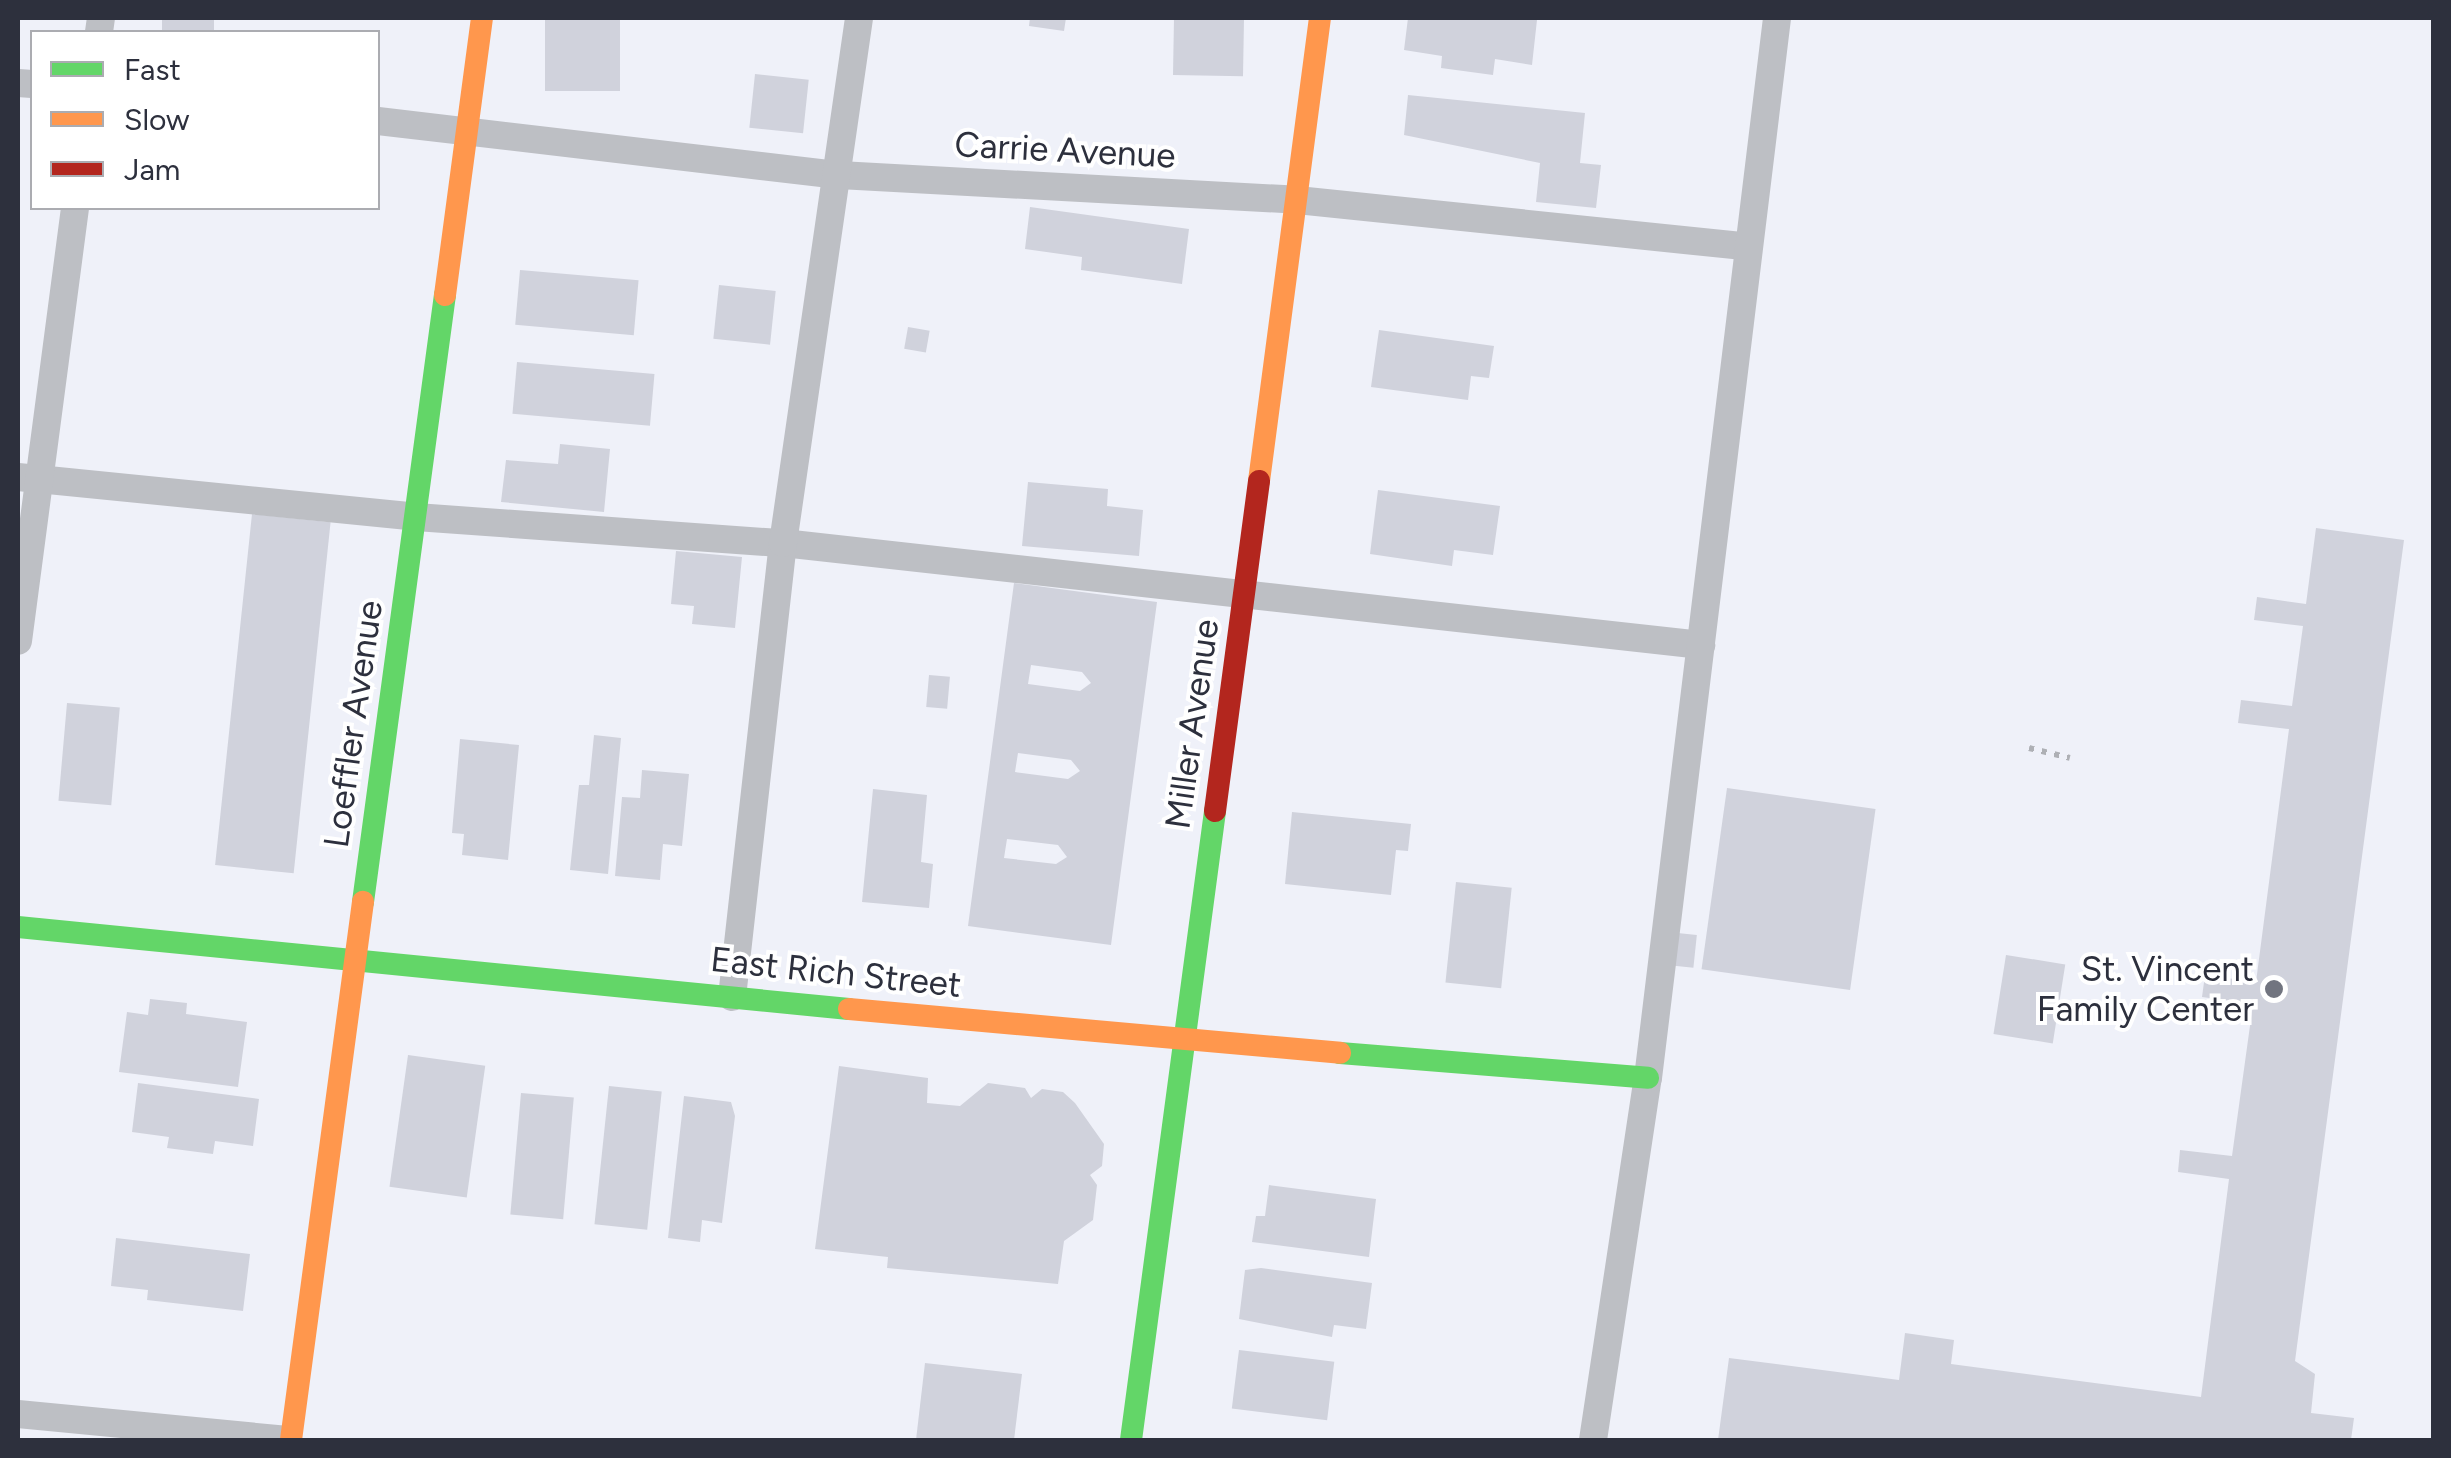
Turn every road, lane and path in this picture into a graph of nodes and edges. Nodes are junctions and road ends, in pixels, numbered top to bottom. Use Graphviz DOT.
graph roads {
  1 [pos="482,18"];
  2 [pos="860,18"];
  3 [pos="1320,18"];
  4 [pos="1776,18"];
  5 [pos="380,121"];
  6 [pos="467,130"];
  7 [pos="839,175"];
  8 [pos="1297,200"];
  9 [pos="75,210"];
  10 [pos="1749,248"];
  11 [pos="28,478"];
  12 [pos="416,517"];
  13 [pos="783,543"];
  14 [pos="1244,594"];
  15 [pos="18,641"];
  16 [pos="1701,645"];
  17 [pos="2028,748"];
  18 [pos="2070,758"];
  19 [pos="18,927"];
  20 [pos="356,960"];
  21 [pos="732,997"];
  22 [pos="1185,1041"];
  23 [pos="1648,1078"];
  24 [pos="18,1414"];
  25 [pos="289,1440"];
  26 [pos="1132,1440"];
  27 [pos="1593,1440"];
  1 -- 6 [label="street, Loeffler Avenue"];
  2 -- 7 [label="lane"];
  3 -- 8 [label="street, Miller Avenue"];
  4 -- 10 [label="lane"];
  5 -- 6 [label="lane, Carrie Avenue"];
  6 -- 7 [label="lane, Carrie Avenue"];
  6 -- 12 [label="street, Loeffler Avenue"];
  7 -- 8 [label="lane, Carrie Avenue"];
  7 -- 13 [label="lane"];
  8 -- 10 [label="lane, Carrie Avenue"];
  8 -- 14 [label="street, Miller Avenue"];
  9 -- 11 [label="lane"];
  10 -- 16 [label="lane"];
  11 -- 12 [label="lane"];
  11 -- 15 [label="lane"];
  12 -- 13 [label="lane"];
  12 -- 20 [label="street, Loeffler Avenue"];
  13 -- 14 [label="lane"];
  13 -- 21 [label="lane"];
  14 -- 16 [label="lane"];
  14 -- 22 [label="street, Miller Avenue"];
  16 -- 23 [label="lane"];
  17 -- 18 [label="path"];
  19 -- 20 [label="street, East Rich Street"];
  20 -- 21 [label="street, East Rich Street"];
  20 -- 25 [label="street, Loeffler Avenue"];
  21 -- 22 [label="street, East Rich Street"];
  22 -- 23 [label="street, East Rich Street"];
  22 -- 26 [label="street, Miller Avenue"];
  23 -- 27 [label="lane"];
  24 -- 25 [label="lane"];
}
